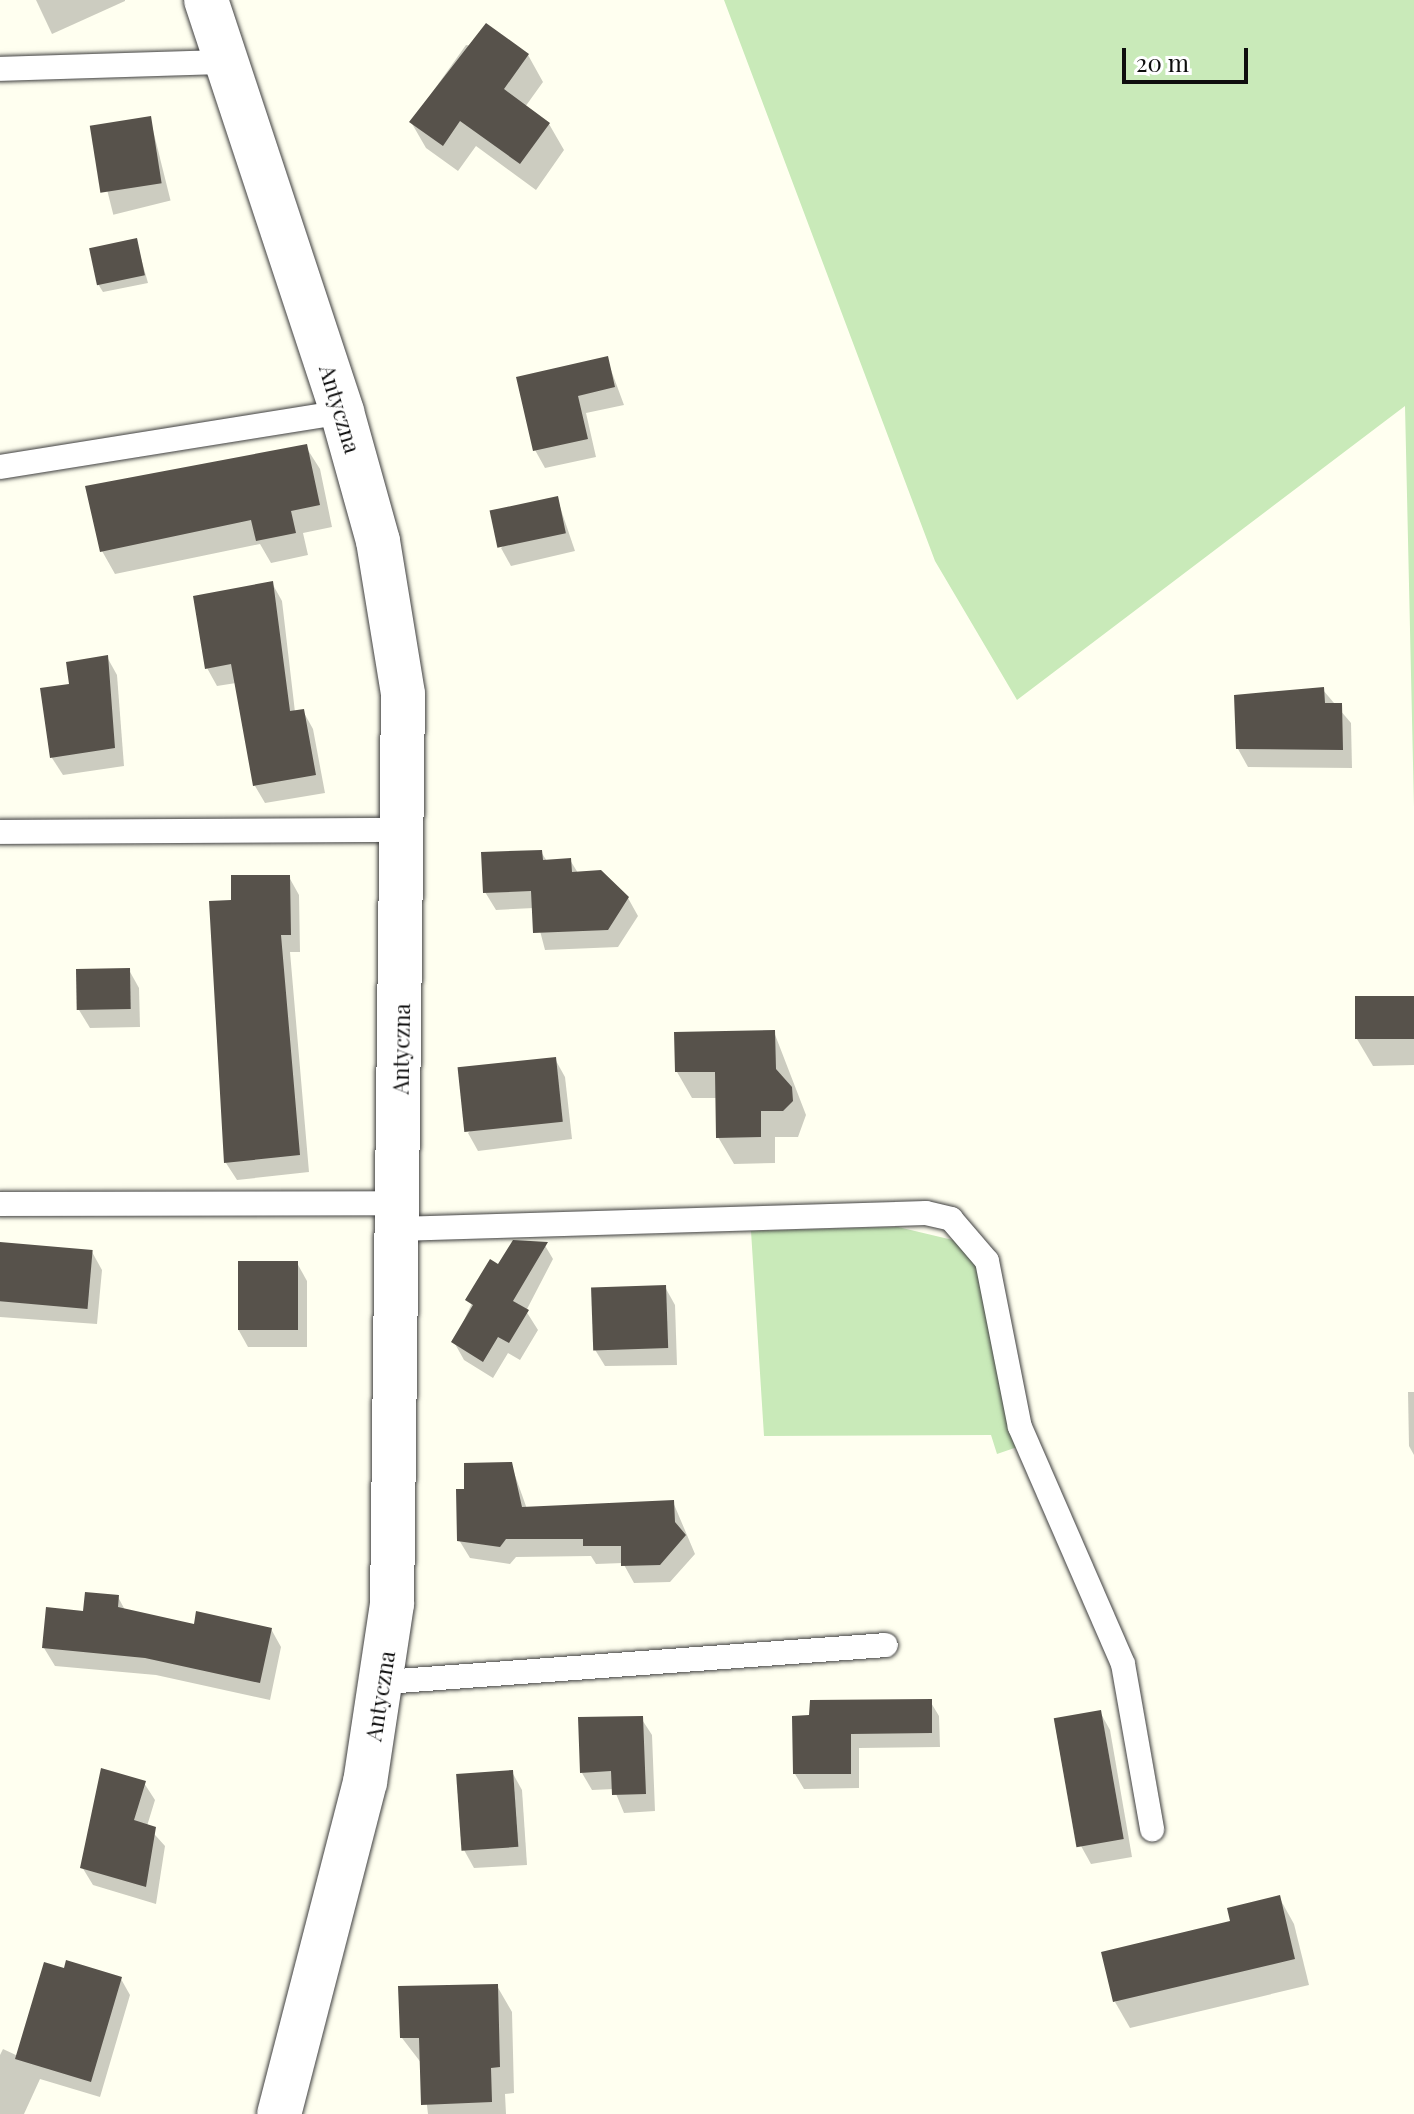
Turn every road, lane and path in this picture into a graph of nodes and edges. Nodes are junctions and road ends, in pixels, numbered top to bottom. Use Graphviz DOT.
graph roads {
  1 [pos="206,0"];
  2 [pos="226,62"];
  3 [pos="0,69"];
  4 [pos="342,412"];
  5 [pos="0,467"];
  6 [pos="406,830"];
  7 [pos="0,832"];
  8 [pos="0,1204"];
  9 [pos="397,1216"];
  10 [pos="886,1645"];
  11 [pos="385,1682"];
  12 [pos="1152,1829"];
  13 [pos="279,2114"];
  1 -- 2 [label="street, Antyczna"];
  2 -- 3 [label="lane"];
  2 -- 4 [label="street, Antyczna"];
  4 -- 5 [label="lane"];
  4 -- 6 [label="street, Antyczna"];
  6 -- 7 [label="lane"];
  6 -- 9 [label="street, Antyczna"];
  8 -- 9 [label="lane"];
  9 -- 11 [label="street, Antyczna"];
  9 -- 12 [label="lane"];
  10 -- 11 [label="lane"];
  11 -- 13 [label="street, Antyczna"];
}
